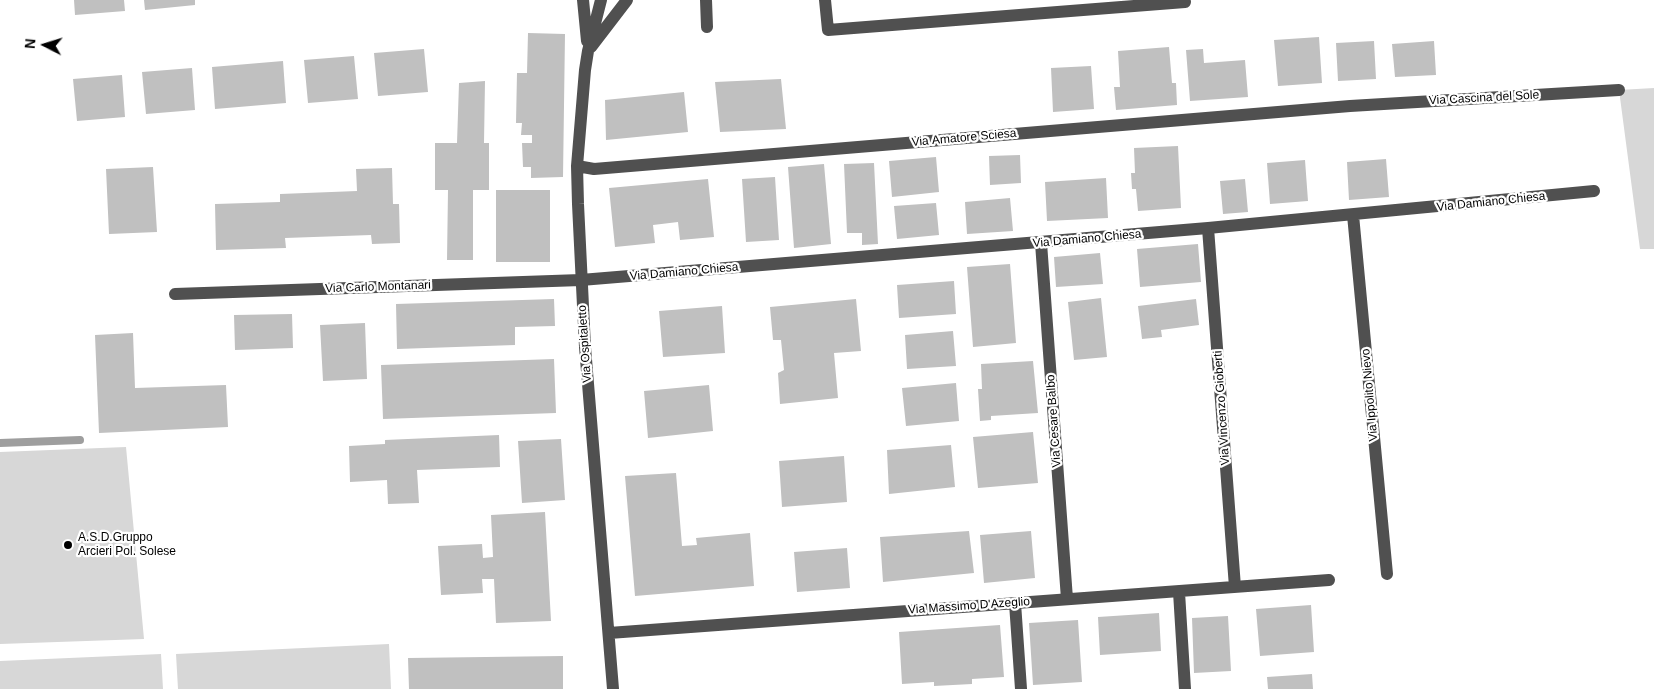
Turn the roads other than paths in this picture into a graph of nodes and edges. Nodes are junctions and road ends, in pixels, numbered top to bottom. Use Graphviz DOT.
graph roads {
  1 [pos="583,0"];
  2 [pos="602,0"];
  3 [pos="627,0"];
  4 [pos="706,0"];
  5 [pos="825,0"];
  6 [pos="1185,2"];
  7 [pos="708,27"];
  8 [pos="588,51"];
  9 [pos="1619,90"];
  10 [pos="1350,106"];
  11 [pos="578,166"];
  12 [pos="1594,192"];
  13 [pos="1353,215"];
  14 [pos="1208,228"];
  15 [pos="1041,242"];
  16 [pos="581,280"];
  17 [pos="175,294"];
  18 [pos="1386,574"];
  19 [pos="1329,580"];
  20 [pos="1235,587"];
  21 [pos="1179,592"];
  22 [pos="1067,599"];
  23 [pos="1015,603"];
  24 [pos="609,633"];
  25 [pos="613,689"];
  26 [pos="1021,689"];
  27 [pos="1185,689"];
  1 -- 8 [label="street"];
  2 -- 8 [label="street, Via Ospitaletto"];
  3 -- 8 [label="street"];
  4 -- 7 [label="street"];
  5 -- 6 [label="street"];
  8 -- 11 [label="street, Via Ospitaletto"];
  9 -- 10 [label="street, Via Cascina del Sole"];
  10 -- 11 [label="street, Via Amatore Sciesa"];
  11 -- 16 [label="street, Via Ospitaletto"];
  12 -- 13 [label="street, Via Damiano Chiesa"];
  13 -- 14 [label="street, Via Damiano Chiesa"];
  13 -- 18 [label="street, Via Ippolito Nievo"];
  14 -- 15 [label="street, Via Damiano Chiesa"];
  14 -- 20 [label="street, Via Vincenzo Gioberti"];
  15 -- 16 [label="street, Via Damiano Chiesa"];
  15 -- 22 [label="street, Via Cesare Balbo"];
  16 -- 17 [label="street, Via Carlo Montanari"];
  16 -- 24 [label="street, Via Ospitaletto"];
  19 -- 20 [label="street, Via Massimo D'Azeglio"];
  20 -- 21 [label="street, Via Massimo D'Azeglio"];
  21 -- 22 [label="street, Via Massimo D'Azeglio"];
  21 -- 27 [label="street"];
  22 -- 23 [label="street, Via Massimo D'Azeglio"];
  23 -- 24 [label="street, Via Massimo D'Azeglio"];
  23 -- 26 [label="street"];
  24 -- 25 [label="street, Via Ospitaletto"];
}
